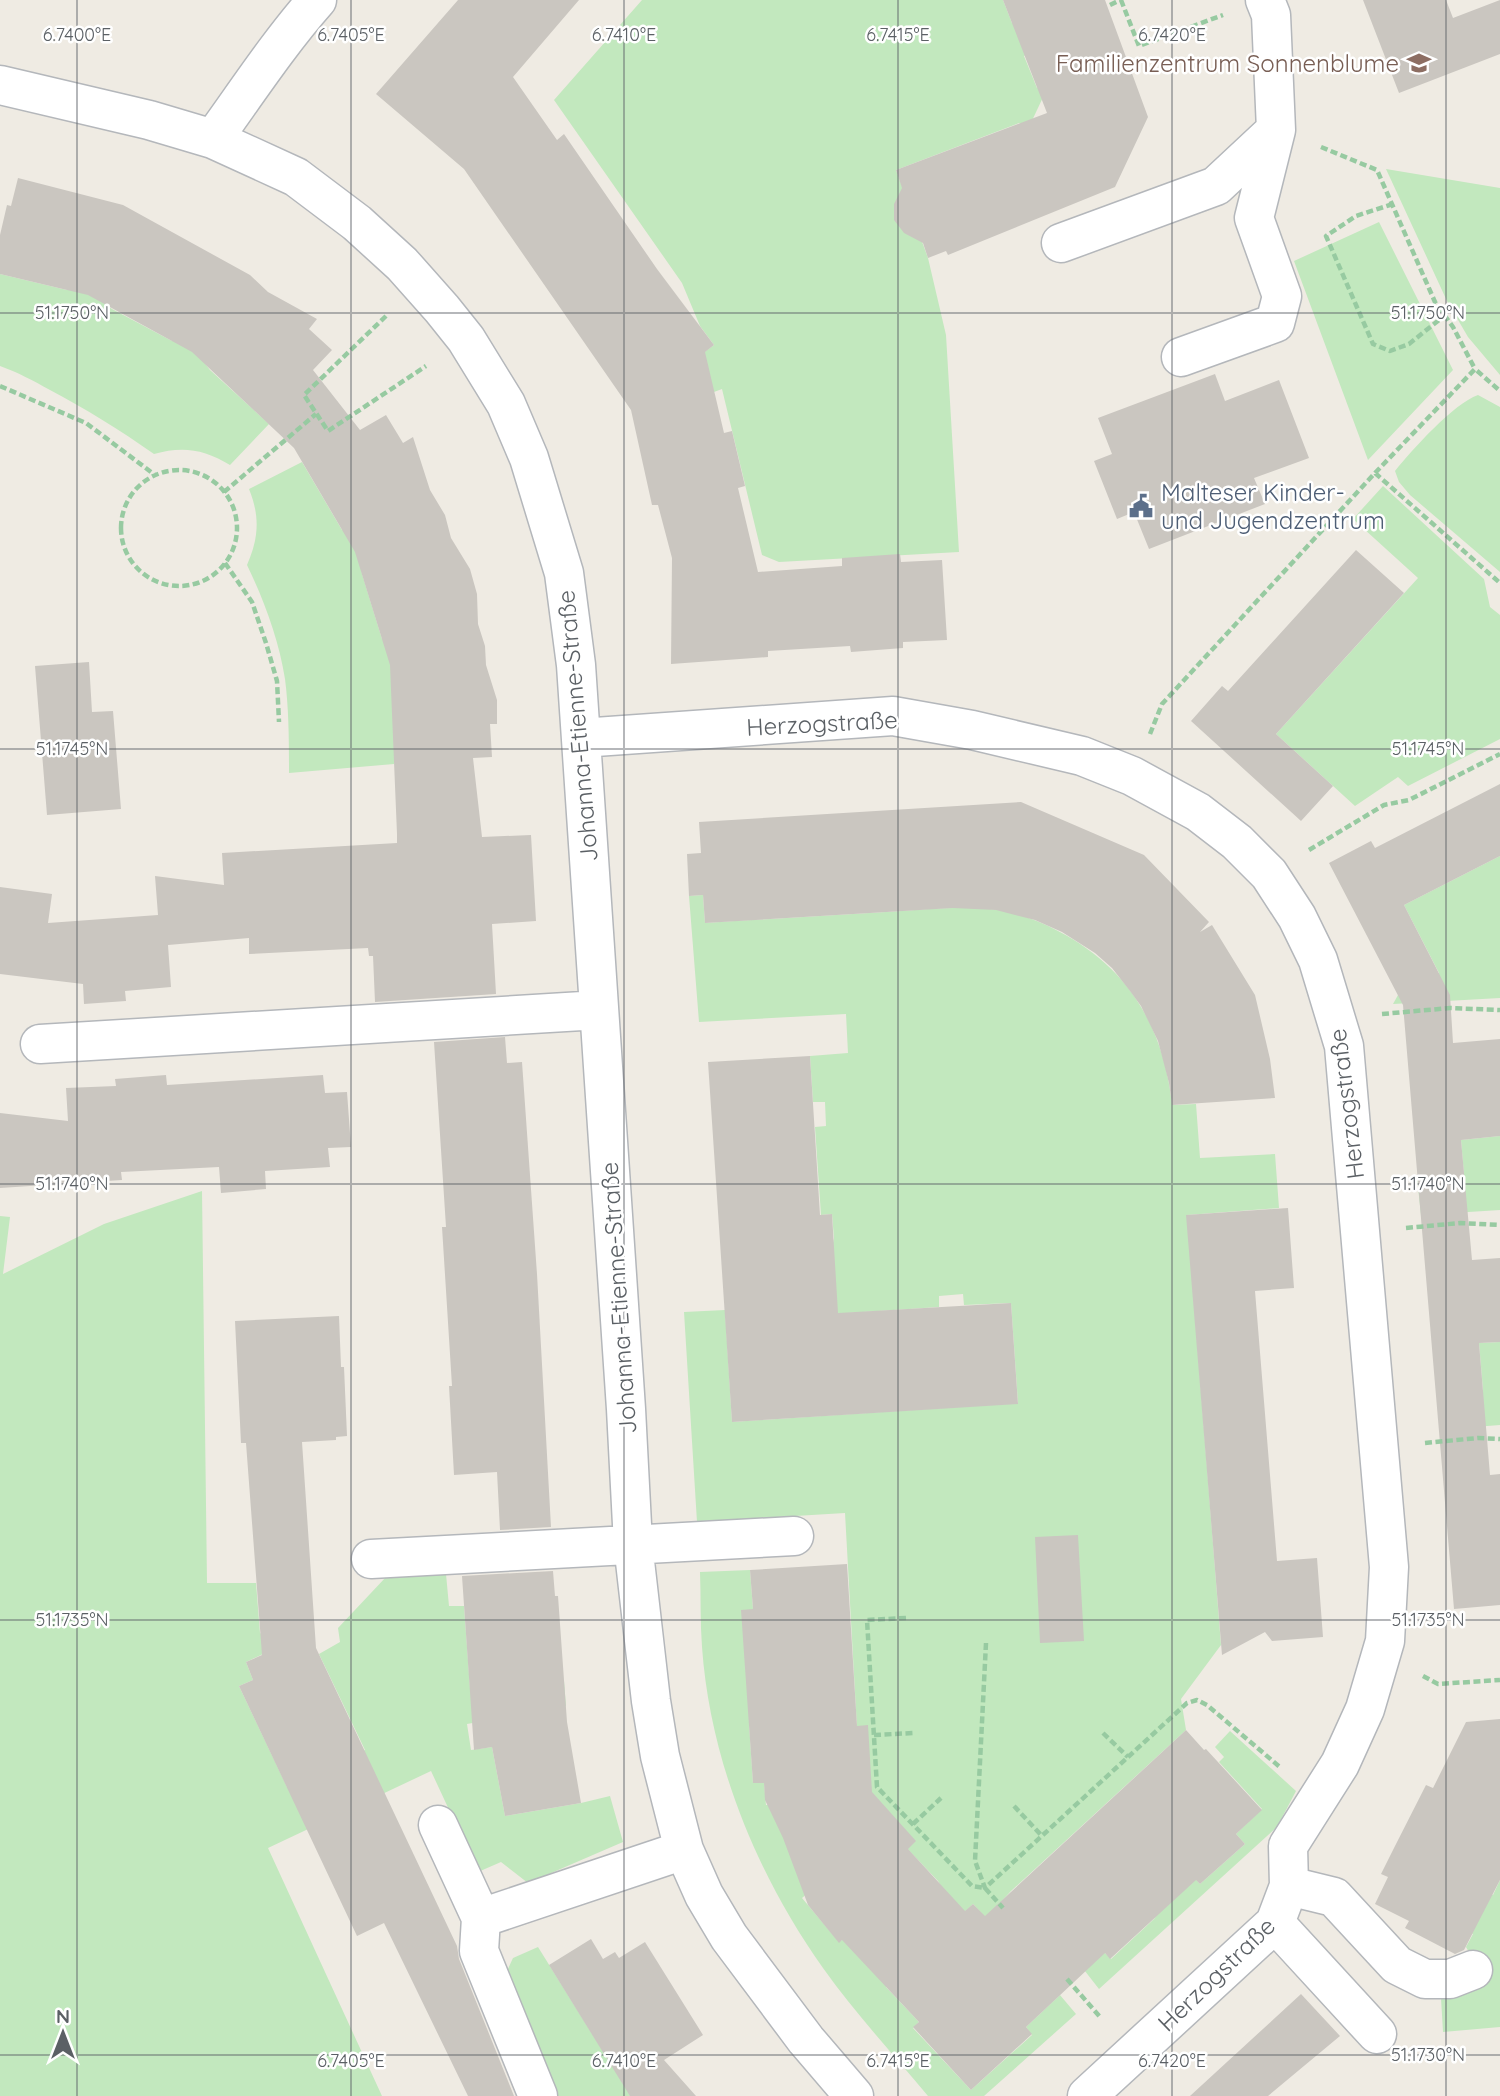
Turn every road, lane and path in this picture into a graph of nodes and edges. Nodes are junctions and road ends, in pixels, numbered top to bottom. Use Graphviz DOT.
graph roads {
  1 [pos="317,0"];
  2 [pos="1121,0"];
  3 [pos="1265,0"];
  4 [pos="1110,5"];
  5 [pos="1226,14"];
  6 [pos="0,85"];
  7 [pos="1276,130"];
  8 [pos="213,139"];
  9 [pos="1393,204"];
  10 [pos="1061,243"];
  11 [pos="420,283"];
  12 [pos="1444,316"];
  13 [pos="466,339"];
  14 [pos="1181,357"];
  15 [pos="1475,369"];
  16 [pos="0,386"];
  17 [pos="1500,391"];
  18 [pos="316,414"];
  19 [pos="1375,473"];
  20 [pos="155,475"];
  21 [pos="224,492"];
  22 [pos="225,563"];
  23 [pos="1500,583"];
  24 [pos="279,722"];
  25 [pos="581,738"];
  26 [pos="1500,754"];
  27 [pos="1132,776"];
  28 [pos="1269,874"];
  29 [pos="599,1010"];
  30 [pos="1500,1010"];
  31 [pos="1336,1018"];
  32 [pos="40,1044"];
  33 [pos="1500,1225"];
  34 [pos="1360,1232"];
  35 [pos="1500,1439"];
  36 [pos="1379,1447"];
  37 [pos="794,1536"];
  38 [pos="633,1544"];
  39 [pos="371,1559"];
  40 [pos="906,1618"];
  41 [pos="986,1643"];
  42 [pos="1382,1654"];
  43 [pos="1500,1680"];
  44 [pos="914,1733"];
  45 [pos="1103,1733"];
  46 [pos="874,1735"];
  47 [pos="1128,1757"];
  48 [pos="941,1798"];
  49 [pos="1317,1799"];
  50 [pos="1014,1806"];
  51 [pos="912,1824"];
  52 [pos="438,1825"];
  53 [pos="1042,1836"];
  54 [pos="684,1850"];
  55 [pos="1289,1886"];
  56 [pos="985,1888"];
  57 [pos="1003,1908"];
  58 [pos="481,1918"];
  59 [pos="1275,1923"];
  60 [pos="1473,1970"];
  61 [pos="1377,2034"];
  62 [pos="538,2096"];
  63 [pos="854,2096"];
  64 [pos="1087,2096"];
  1 -- 8 [label="street"];
  2 -- 4 [label="path"];
  2 -- 5 [label="path"];
  3 -- 7 [label="street"];
  6 -- 8 [label="street, Johanna-Etienne-Straße"];
  7 -- 9 [label="path"];
  7 -- 10 [label="street"];
  7 -- 14 [label="street"];
  8 -- 11 [label="street, Johanna-Etienne-Straße"];
  9 -- 12 [label="path"];
  9 -- 12 [label="path"];
  11 -- 13 [label="street, Johanna-Etienne-Straße"];
  11 -- 18 [label="path"];
  12 -- 15 [label="path"];
  13 -- 18 [label="path"];
  13 -- 25 [label="street, Johanna-Etienne-Straße"];
  15 -- 17 [label="path"];
  15 -- 19 [label="path"];
  16 -- 20 [label="path"];
  18 -- 21 [label="path"];
  19 -- 23 [label="path"];
  19 -- 27 [label="path"];
  20 -- 21 [label="path"];
  20 -- 22 [label="path"];
  21 -- 22 [label="path"];
  22 -- 24 [label="path"];
  25 -- 27 [label="street, Herzogstraße"];
  25 -- 29 [label="street, Johanna-Etienne-Straße"];
  26 -- 28 [label="path"];
  27 -- 28 [label="street, Herzogstraße"];
  28 -- 31 [label="street, Herzogstraße"];
  29 -- 32 [label="street"];
  29 -- 38 [label="street, Johanna-Etienne-Straße"];
  30 -- 31 [label="path"];
  31 -- 34 [label="street, Herzogstraße"];
  33 -- 34 [label="path"];
  34 -- 36 [label="street, Herzogstraße"];
  35 -- 36 [label="path"];
  36 -- 42 [label="street, Herzogstraße"];
  37 -- 38 [label="street"];
  38 -- 39 [label="street"];
  38 -- 54 [label="street, Johanna-Etienne-Straße"];
  40 -- 46 [label="path"];
  41 -- 56 [label="path"];
  42 -- 43 [label="path"];
  42 -- 49 [label="street, Herzogstraße"];
  44 -- 46 [label="path"];
  45 -- 47 [label="path"];
  46 -- 51 [label="path"];
  47 -- 49 [label="path"];
  47 -- 53 [label="path"];
  48 -- 51 [label="path"];
  49 -- 55 [label="street, Herzogstraße"];
  50 -- 53 [label="path"];
  51 -- 56 [label="path"];
  52 -- 58 [label="street"];
  53 -- 56 [label="path"];
  54 -- 58 [label="street"];
  54 -- 63 [label="street, Johanna-Etienne-Straße"];
  55 -- 59 [label="street, Herzogstraße"];
  55 -- 60 [label="street"];
  56 -- 57 [label="path"];
  58 -- 62 [label="street"];
  59 -- 61 [label="street"];
  59 -- 64 [label="street, Herzogstraße"];
}
